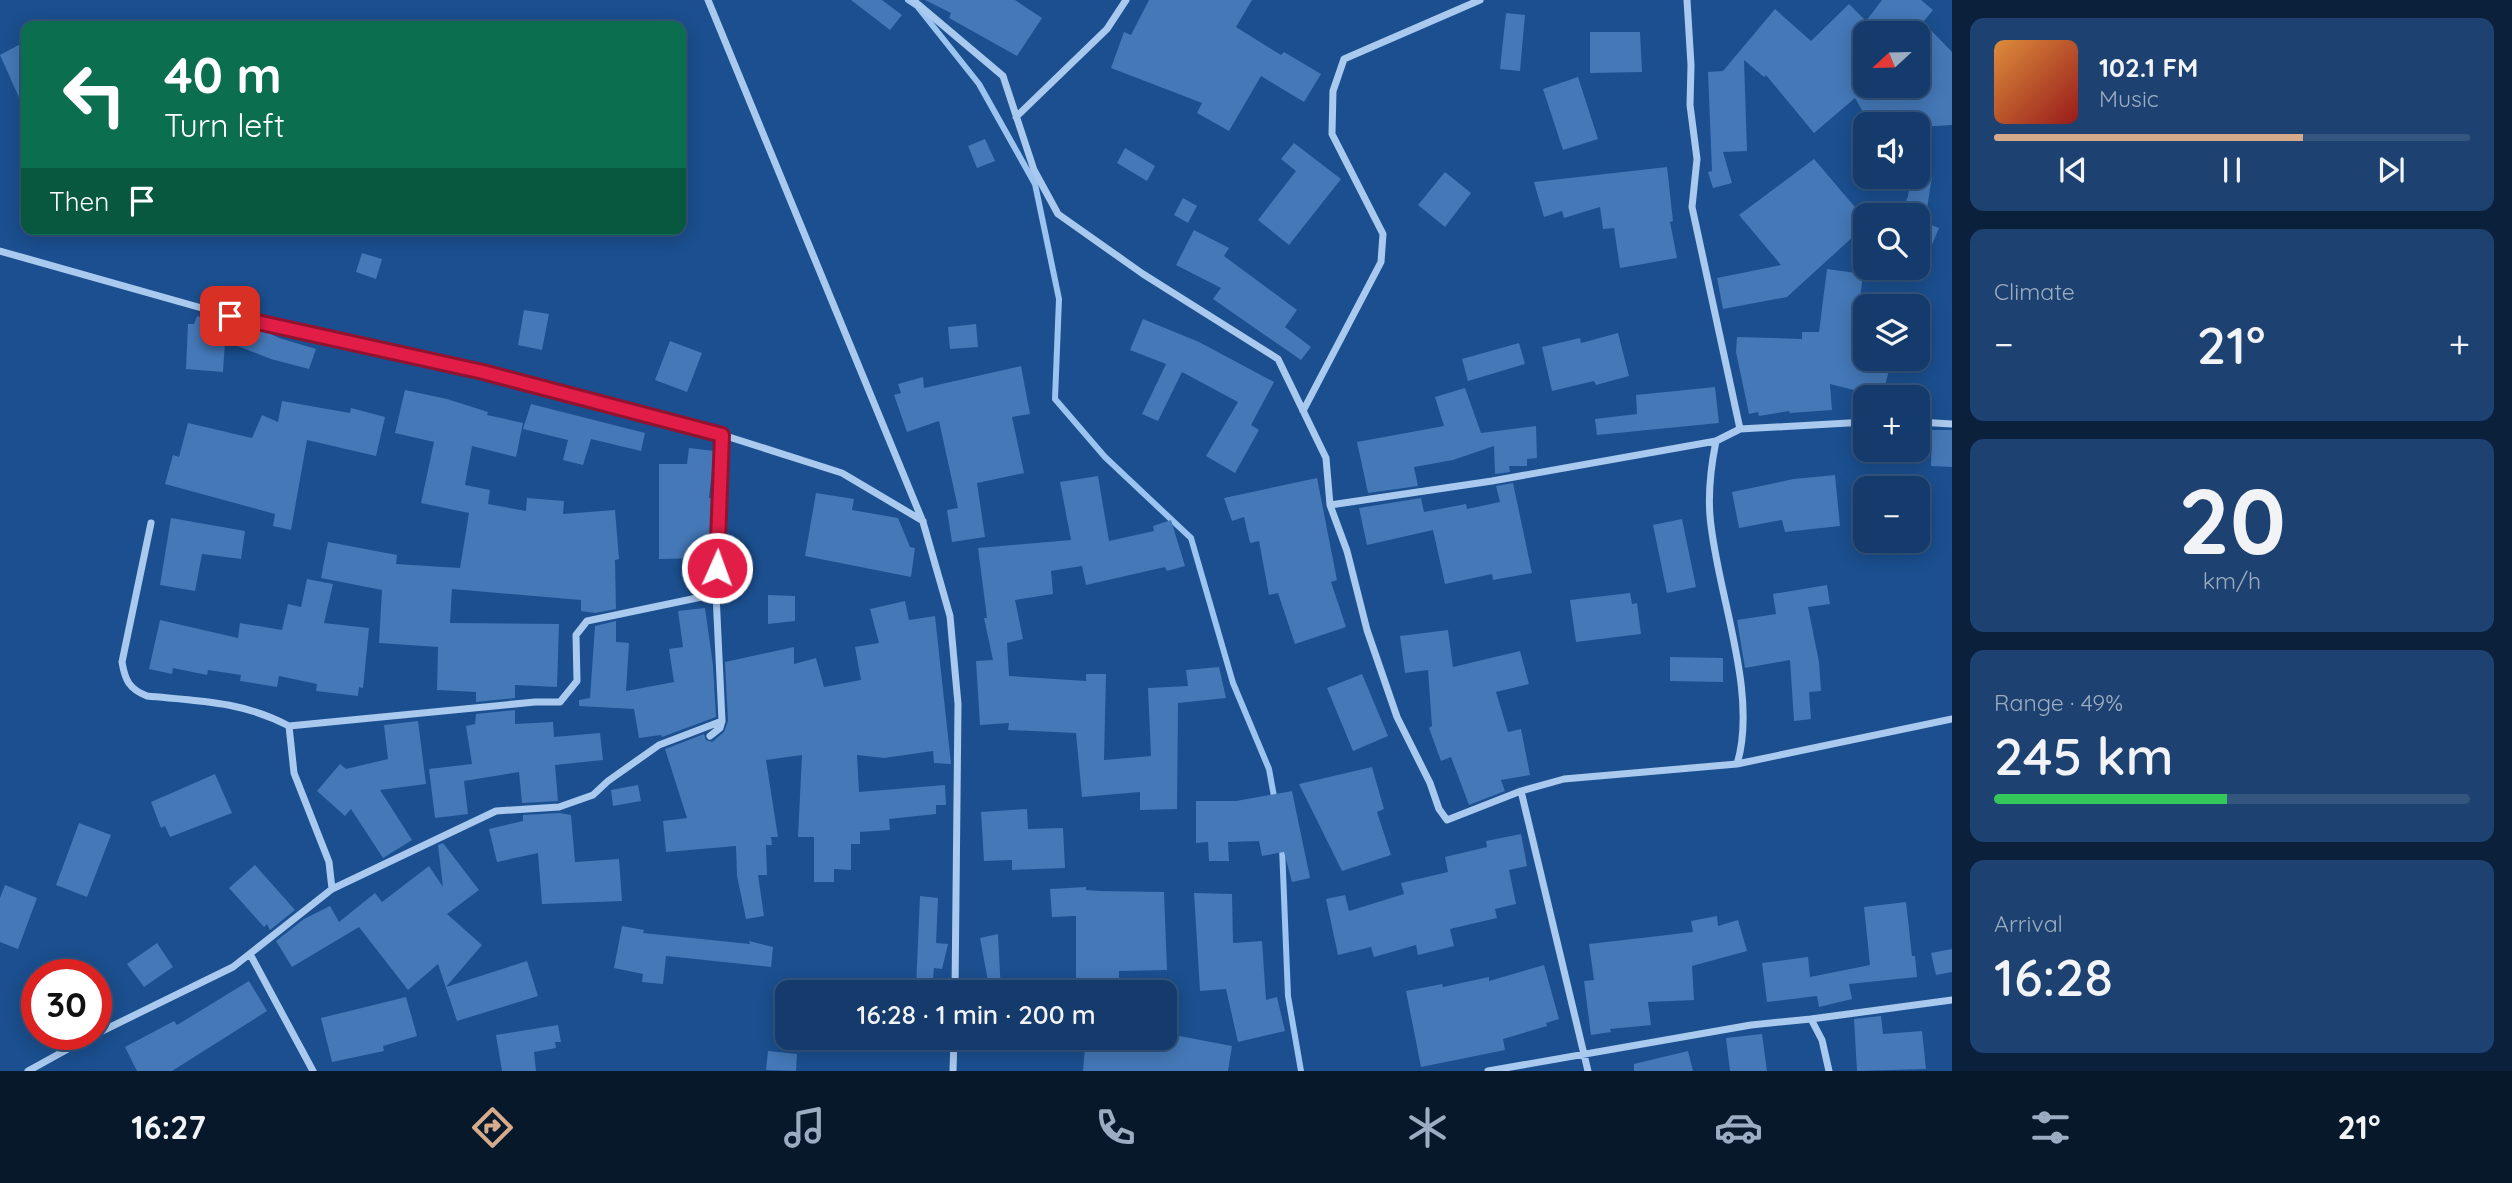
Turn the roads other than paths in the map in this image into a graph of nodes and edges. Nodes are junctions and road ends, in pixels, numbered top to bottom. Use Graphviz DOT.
graph roads {
  1 [pos="708,0"];
  2 [pos="913,0"];
  3 [pos="1126,0"];
  4 [pos="1480,0"];
  5 [pos="1687,0"];
  6 [pos="1016,117"];
  7 [pos="0,251"];
  8 [pos="1303,411"];
  9 [pos="1853,423"];
  10 [pos="1930,423"];
  11 [pos="1952,424"];
  12 [pos="1740,429"];
  13 [pos="722,435"];
  14 [pos="1716,441"];
  15 [pos="1330,505"];
  16 [pos="923,522"];
  17 [pos="150,523"];
  18 [pos="716,594"];
  19 [pos="1952,719"];
  20 [pos="722,721"];
  21 [pos="289,726"];
  22 [pos="710,736"];
  23 [pos="1737,764"];
  24 [pos="1521,790"];
  25 [pos="332,889"];
  26 [pos="250,954"];
  27 [pos="955,980"];
  28 [pos="1952,1000"];
  29 [pos="1811,1019"];
  30 [pos="112,1026"];
  31 [pos="67,1050"];
  32 [pos="954,1050"];
  33 [pos="1583,1053"];
  34 [pos="28,1071"];
  35 [pos="313,1071"];
  36 [pos="953,1071"];
  37 [pos="1488,1071"];
  38 [pos="1588,1071"];
  39 [pos="1829,1071"];
  1 -- 16 [label="street"];
  2 -- 6 [label="street"];
  3 -- 6 [label="street"];
  4 -- 8 [label="street"];
  5 -- 12 [label="street"];
  6 -- 8 [label="street"];
  7 -- 13 [label="street"];
  8 -- 15 [label="street"];
  9 -- 12 [label="street"];
  10 -- 11 [label="street"];
  12 -- 14 [label="street"];
  13 -- 16 [label="street"];
  13 -- 18 [label="street"];
  14 -- 15 [label="street"];
  14 -- 23 [label="street"];
  15 -- 24 [label="street"];
  16 -- 27 [label="street"];
  17 -- 21 [label="street"];
  18 -- 20 [label="street"];
  18 -- 21 [label="street"];
  19 -- 23 [label="street"];
  20 -- 22 [label="street"];
  20 -- 25 [label="street"];
  21 -- 25 [label="street"];
  23 -- 24 [label="street"];
  24 -- 33 [label="street"];
  25 -- 26 [label="street"];
  26 -- 30 [label="street"];
  26 -- 35 [label="street"];
  28 -- 29 [label="street"];
  29 -- 33 [label="street"];
  29 -- 39 [label="street"];
  31 -- 34 [label="street"];
  32 -- 36 [label="street"];
  33 -- 37 [label="street"];
  33 -- 38 [label="street"];
}
